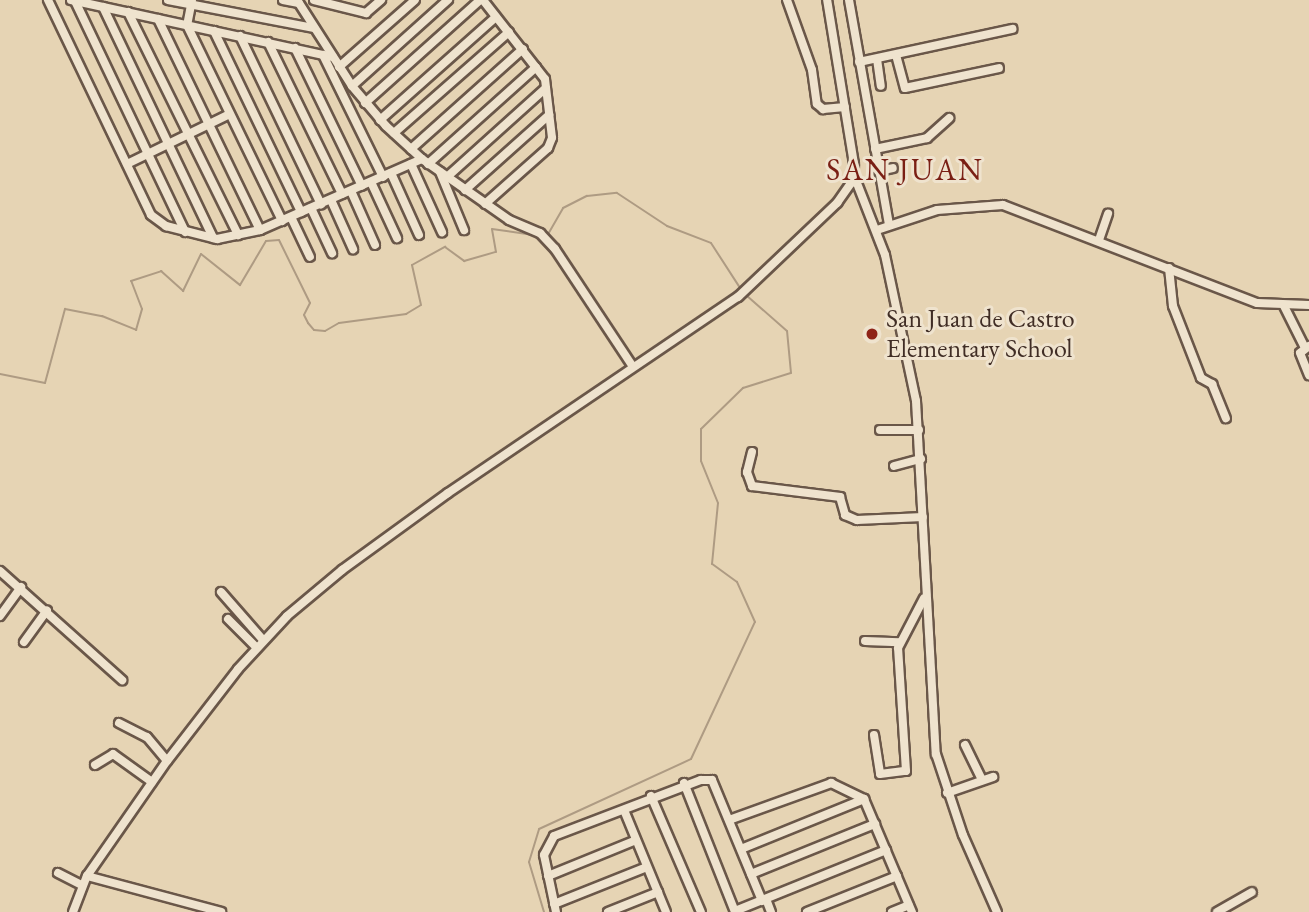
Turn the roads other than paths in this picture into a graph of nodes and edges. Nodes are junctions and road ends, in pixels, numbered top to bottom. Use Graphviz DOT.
graph roads {
  1 [pos="48,0"];
  2 [pos="73,0"];
  3 [pos="168,0"];
  4 [pos="283,0"];
  5 [pos="314,0"];
  6 [pos="381,0"];
  7 [pos="415,0"];
  8 [pos="449,0"];
  9 [pos="482,0"];
  10 [pos="787,0"];
  11 [pos="827,0"];
  12 [pos="849,0"];
  13 [pos="192,2"];
  14 [pos="298,2"];
  15 [pos="342,3"];
  16 [pos="103,7"];
  17 [pos="128,12"];
  18 [pos="496,17"];
  19 [pos="158,19"];
  20 [pos="187,25"];
  21 [pos="314,28"];
  22 [pos="1012,29"];
  23 [pos="214,31"];
  24 [pos="509,32"];
  25 [pos="240,36"];
  26 [pos="268,42"];
  27 [pos="295,48"];
  28 [pos="523,49"];
  29 [pos="323,55"];
  30 [pos="896,55"];
  31 [pos="333,57"];
  32 [pos="877,59"];
  33 [pos="859,62"];
  34 [pos="339,67"];
  35 [pos="536,67"];
  36 [pos="999,68"];
  37 [pos="352,86"];
  38 [pos="881,86"];
  39 [pos="546,88"];
  40 [pos="365,103"];
  41 [pos="845,107"];
  42 [pos="230,114"];
  43 [pos="549,115"];
  44 [pos="949,118"];
  45 [pos="380,120"];
  46 [pos="209,124"];
  47 [pos="394,133"];
  48 [pos="188,134"];
  49 [pos="168,144"];
  50 [pos="411,149"];
  51 [pos="875,149"];
  52 [pos="148,154"];
  53 [pos="425,161"];
  54 [pos="127,164"];
  55 [pos="411,164"];
  56 [pos="893,168"];
  57 [pos="879,171"];
  58 [pos="853,173"];
  59 [pos="387,175"];
  60 [pos="444,175"];
  61 [pos="371,182"];
  62 [pos="362,186"];
  63 [pos="465,190"];
  64 [pos="347,192"];
  65 [pos="331,200"];
  66 [pos="321,204"];
  67 [pos="485,204"];
  68 [pos="311,208"];
  69 [pos="302,212"];
  70 [pos="1108,214"];
  71 [pos="291,217"];
  72 [pos="282,221"];
  73 [pos="889,224"];
  74 [pos="260,230"];
  75 [pos="464,230"];
  76 [pos="877,230"];
  77 [pos="186,232"];
  78 [pos="442,232"];
  79 [pos="419,234"];
  80 [pos="238,235"];
  81 [pos="213,239"];
  82 [pos="397,239"];
  83 [pos="1099,240"];
  84 [pos="375,245"];
  85 [pos="353,248"];
  86 [pos="332,253"];
  87 [pos="310,257"];
  88 [pos="1169,268"];
  89 [pos="1309,305"];
  90 [pos="1284,306"];
  91 [pos="1307,347"];
  92 [pos="633,367"];
  93 [pos="1309,375"];
  94 [pos="1226,418"];
  95 [pos="880,429"];
  96 [pos="919,430"];
  97 [pos="752,452"];
  98 [pos="921,459"];
  99 [pos="894,466"];
  100 [pos="765,479"];
  101 [pos="765,490"];
  102 [pos="923,517"];
  103 [pos="0,571"];
  104 [pos="21,587"];
  105 [pos="221,592"];
  106 [pos="925,598"];
  107 [pos="47,610"];
  108 [pos="0,617"];
  109 [pos="228,619"];
  110 [pos="263,640"];
  111 [pos="865,641"];
  112 [pos="24,642"];
  113 [pos="899,642"];
  114 [pos="257,648"];
  115 [pos="122,680"];
  116 [pos="119,723"];
  117 [pos="874,735"];
  118 [pos="965,745"];
  119 [pos="167,761"];
  120 [pos="95,765"];
  121 [pos="993,776"];
  122 [pos="982,780"];
  123 [pos="152,782"];
  124 [pos="684,783"];
  125 [pos="947,793"];
  126 [pos="652,796"];
  127 [pos="864,799"];
  128 [pos="624,810"];
  129 [pos="729,821"];
  130 [pos="875,824"];
  131 [pos="636,840"];
  132 [pos="741,849"];
  133 [pos="886,850"];
  134 [pos="647,867"];
  135 [pos="58,873"];
  136 [pos="751,874"];
  137 [pos="87,876"];
  138 [pos="548,876"];
  139 [pos="897,876"];
  140 [pos="82,885"];
  141 [pos="658,892"];
  142 [pos="1252,892"];
  143 [pos="764,900"];
  144 [pos="555,908"];
  145 [pos="910,909"];
  146 [pos="73,912"];
  147 [pos="221,912"];
  148 [pos="608,912"];
  149 [pos="666,912"];
  150 [pos="701,912"];
  151 [pos="735,912"];
  152 [pos="771,912"];
  153 [pos="807,912"];
  154 [pos="892,912"];
  155 [pos="997,912"];
  156 [pos="1217,912"];
  1 -- 54 [label="street"];
  2 -- 16 [label="street"];
  2 -- 52 [label="street"];
  3 -- 13 [label="street"];
  4 -- 14 [label="street"];
  5 -- 15 [label="street"];
  6 -- 15 [label="street"];
  7 -- 34 [label="street"];
  8 -- 37 [label="street"];
  9 -- 18 [label="street"];
  9 -- 40 [label="street"];
  10 -- 41 [label="street"];
  11 -- 41 [label="street"];
  12 -- 33 [label="street"];
  13 -- 20 [label="street"];
  13 -- 21 [label="street"];
  14 -- 21 [label="street"];
  16 -- 17 [label="street"];
  16 -- 49 [label="street"];
  17 -- 19 [label="street"];
  17 -- 48 [label="street"];
  18 -- 24 [label="street"];
  18 -- 45 [label="street"];
  19 -- 20 [label="street"];
  19 -- 46 [label="street"];
  20 -- 23 [label="street"];
  20 -- 42 [label="street"];
  21 -- 31 [label="street"];
  22 -- 30 [label="street"];
  23 -- 25 [label="street"];
  23 -- 69 [label="street"];
  24 -- 28 [label="street"];
  24 -- 47 [label="street"];
  25 -- 26 [label="street"];
  25 -- 66 [label="street"];
  26 -- 27 [label="street"];
  26 -- 64 [label="street"];
  27 -- 29 [label="street"];
  27 -- 62 [label="street"];
  28 -- 35 [label="street"];
  28 -- 50 [label="street"];
  29 -- 31 [label="street"];
  29 -- 59 [label="street"];
  30 -- 32 [label="street"];
  30 -- 36 [label="street"];
  31 -- 34 [label="street"];
  32 -- 33 [label="street"];
  32 -- 38 [label="street"];
  33 -- 51 [label="street"];
  34 -- 37 [label="street"];
  35 -- 39 [label="street"];
  35 -- 53 [label="street"];
  37 -- 40 [label="street"];
  39 -- 43 [label="street"];
  39 -- 60 [label="street"];
  40 -- 45 [label="street"];
  41 -- 58 [label="street"];
  42 -- 46 [label="street"];
  42 -- 72 [label="street"];
  43 -- 63 [label="street"];
  43 -- 67 [label="street"];
  44 -- 51 [label="street"];
  45 -- 47 [label="street"];
  46 -- 48 [label="street"];
  46 -- 74 [label="street"];
  47 -- 50 [label="street"];
  48 -- 49 [label="street"];
  48 -- 80 [label="street"];
  49 -- 52 [label="street"];
  49 -- 81 [label="street"];
  50 -- 53 [label="street"];
  51 -- 57 [label="street"];
  52 -- 54 [label="street"];
  52 -- 77 [label="street"];
  53 -- 55 [label="street"];
  53 -- 60 [label="street"];
  54 -- 77 [label="street"];
  55 -- 59 [label="street"];
  55 -- 78 [label="street"];
  56 -- 57 [label="street"];
  57 -- 73 [label="street"];
  58 -- 76 [label="street"];
  58 -- 92 [label="street"];
  59 -- 61 [label="street"];
  59 -- 79 [label="street"];
  60 -- 63 [label="street"];
  60 -- 75 [label="street"];
  61 -- 62 [label="street"];
  61 -- 82 [label="street"];
  62 -- 64 [label="street"];
  63 -- 67 [label="street"];
  64 -- 65 [label="street"];
  64 -- 84 [label="street"];
  65 -- 66 [label="street"];
  65 -- 85 [label="street"];
  66 -- 68 [label="street"];
  67 -- 92 [label="street"];
  68 -- 69 [label="street"];
  68 -- 86 [label="street"];
  69 -- 71 [label="street"];
  70 -- 83 [label="street"];
  71 -- 72 [label="street"];
  71 -- 87 [label="street"];
  72 -- 74 [label="street"];
  73 -- 76 [label="street"];
  73 -- 83 [label="street"];
  74 -- 80 [label="street"];
  76 -- 96 [label="street"];
  77 -- 81 [label="street"];
  80 -- 81 [label="street"];
  83 -- 88 [label="street"];
  88 -- 90 [label="street"];
  88 -- 94 [label="street"];
  89 -- 90 [label="street"];
  90 -- 91 [label="street"];
  91 -- 93 [label="street"];
  92 -- 110 [label="street"];
  95 -- 96 [label="street"];
  96 -- 98 [label="street"];
  97 -- 101 [label="street"];
  98 -- 99 [label="street"];
  98 -- 102 [label="street"];
  100 -- 101 [label="street"];
  101 -- 102 [label="street"];
  102 -- 106 [label="street"];
  103 -- 104 [label="street"];
  104 -- 107 [label="street"];
  104 -- 108 [label="street"];
  105 -- 110 [label="street"];
  106 -- 113 [label="street"];
  106 -- 125 [label="street"];
  107 -- 112 [label="street"];
  107 -- 115 [label="street"];
  109 -- 114 [label="street"];
  110 -- 114 [label="street"];
  111 -- 113 [label="street"];
  113 -- 117 [label="street"];
  114 -- 119 [label="street"];
  116 -- 119 [label="street"];
  118 -- 122 [label="street"];
  119 -- 123 [label="street"];
  120 -- 123 [label="street"];
  121 -- 122 [label="street"];
  122 -- 125 [label="street"];
  123 -- 137 [label="street"];
  124 -- 126 [label="street"];
  124 -- 129 [label="street"];
  124 -- 151 [label="street"];
  125 -- 155 [label="street"];
  126 -- 128 [label="street"];
  126 -- 150 [label="street"];
  127 -- 129 [label="street"];
  127 -- 130 [label="street"];
  127 -- 132 [label="street"];
  128 -- 131 [label="street"];
  128 -- 138 [label="street"];
  129 -- 132 [label="street"];
  130 -- 133 [label="street"];
  130 -- 136 [label="street"];
  131 -- 134 [label="street"];
  131 -- 138 [label="street"];
  132 -- 136 [label="street"];
  133 -- 139 [label="street"];
  133 -- 143 [label="street"];
  134 -- 141 [label="street"];
  134 -- 144 [label="street"];
  135 -- 140 [label="street"];
  136 -- 143 [label="street"];
  137 -- 140 [label="street"];
  137 -- 147 [label="street"];
  138 -- 144 [label="street"];
  139 -- 145 [label="street"];
  139 -- 153 [label="street"];
  140 -- 146 [label="street"];
  141 -- 148 [label="street"];
  141 -- 149 [label="street"];
  142 -- 156 [label="street"];
  143 -- 151 [label="street"];
  143 -- 152 [label="street"];
  145 -- 154 [label="street"];
}
